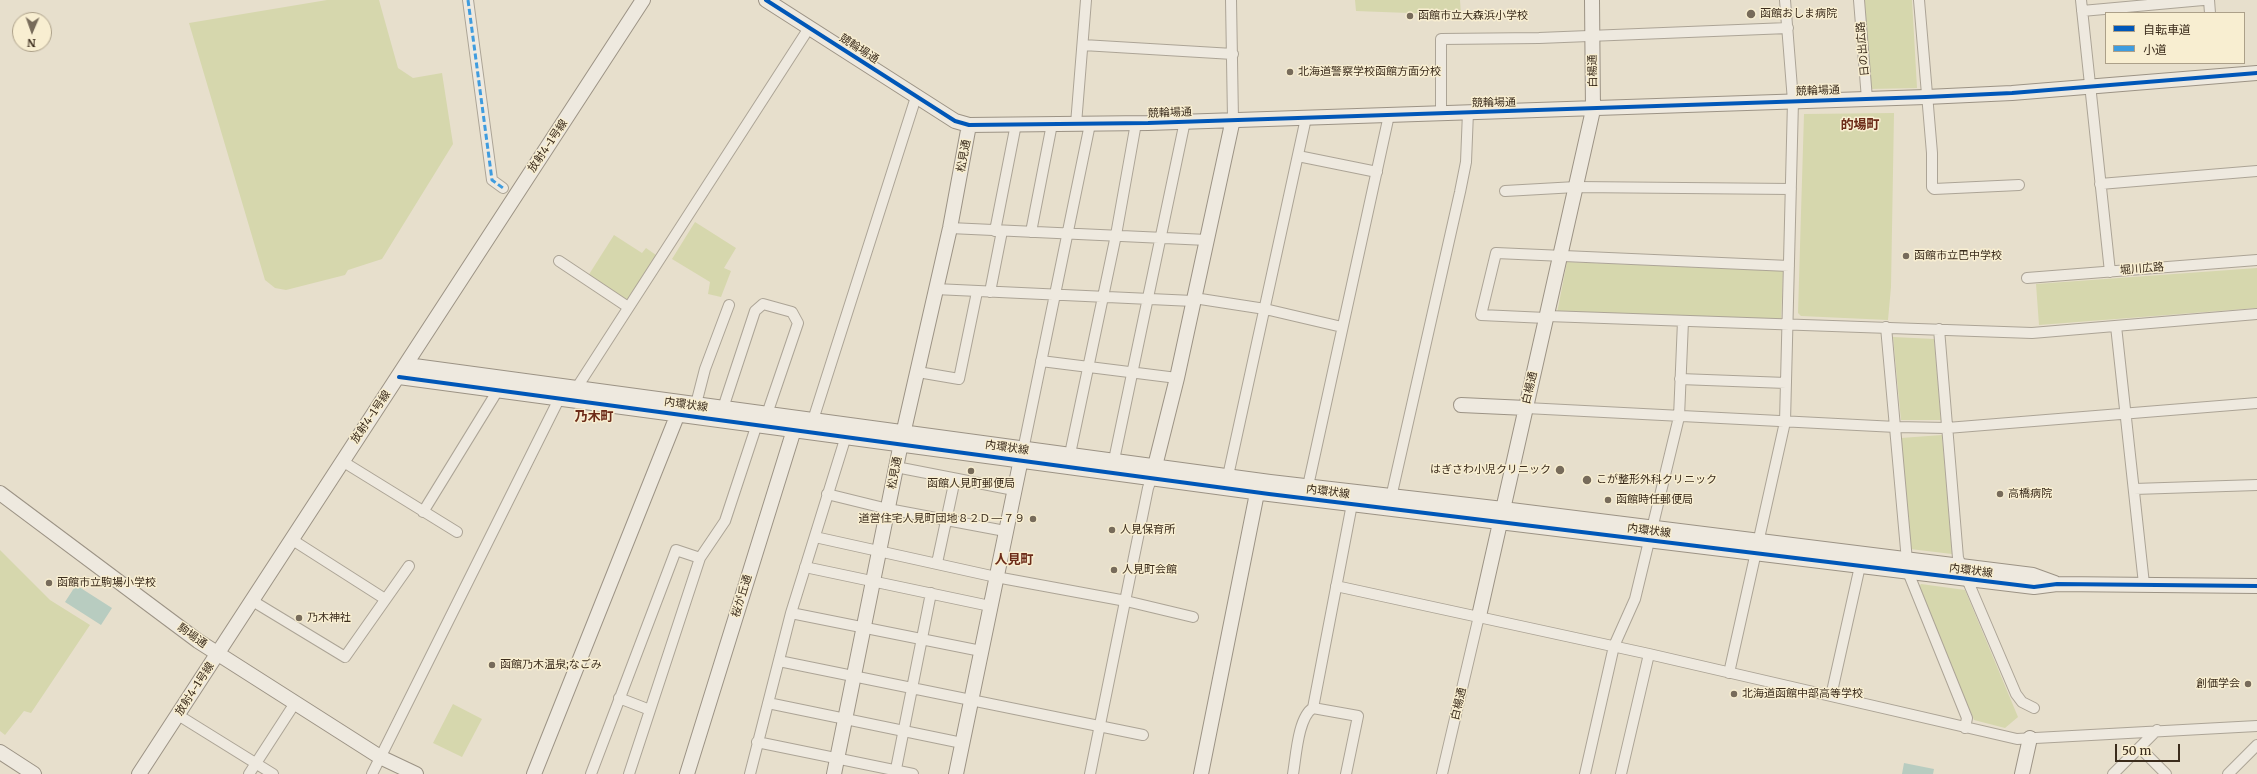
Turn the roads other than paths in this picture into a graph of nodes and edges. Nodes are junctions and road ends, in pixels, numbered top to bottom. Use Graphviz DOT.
graph roads {
  1 [pos="468,0"];
  2 [pos="643,0"];
  3 [pos="766,0"];
  4 [pos="1086,0"];
  5 [pos="1231,0"];
  6 [pos="1592,0"];
  7 [pos="1785,0"];
  8 [pos="1859,0"];
  9 [pos="1919,0"];
  10 [pos="2081,0"];
  11 [pos="2203,0"];
  12 [pos="2209,0"];
  13 [pos="2153,9"];
  14 [pos="2082,11"];
  15 [pos="2210,12"];
  16 [pos="809,28"];
  17 [pos="1788,28"];
  18 [pos="1592,35"];
  19 [pos="1083,45"];
  20 [pos="1233,54"];
  21 [pos="2257,73"];
  22 [pos="2090,86"];
  23 [pos="916,97"];
  24 [pos="1926,97"];
  25 [pos="1867,98"];
  26 [pos="1793,101"];
  27 [pos="1593,110"];
  28 [pos="1468,112"];
  29 [pos="1442,113"];
  30 [pos="1389,116"];
  31 [pos="1306,118"];
  32 [pos="1233,119"];
  33 [pos="1185,121"];
  34 [pos="1136,123"];
  35 [pos="1016,124"];
  36 [pos="1052,124"];
  37 [pos="1083,124"];
  38 [pos="969,125"];
  39 [pos="1298,156"];
  40 [pos="2257,171"];
  41 [pos="1377,172"];
  42 [pos="2019,184"];
  43 [pos="2100,184"];
  44 [pos="1576,187"];
  45 [pos="503,188"];
  46 [pos="1791,189"];
  47 [pos="1505,191"];
  48 [pos="950,228"];
  49 [pos="998,231"];
  50 [pos="1031,232"];
  51 [pos="1067,234"];
  52 [pos="1116,235"];
  53 [pos="1162,237"];
  54 [pos="1207,240"];
  55 [pos="1561,255"];
  56 [pos="2257,260"];
  57 [pos="559,262"];
  58 [pos="1788,266"];
  59 [pos="2110,272"];
  60 [pos="2027,278"];
  61 [pos="935,289"];
  62 [pos="977,292"];
  63 [pos="990,292"];
  64 [pos="1055,294"];
  65 [pos="1102,296"];
  66 [pos="1147,298"];
  67 [pos="1193,299"];
  68 [pos="729,305"];
  69 [pos="628,306"];
  70 [pos="1265,309"];
  71 [pos="2257,314"];
  72 [pos="1546,317"];
  73 [pos="1682,321"];
  74 [pos="1788,325"];
  75 [pos="2116,326"];
  76 [pos="1342,327"];
  77 [pos="1886,327"];
  78 [pos="1939,329"];
  79 [pos="1041,361"];
  80 [pos="407,365"];
  81 [pos="1087,367"];
  82 [pos="918,372"];
  83 [pos="1131,372"];
  84 [pos="399,377"];
  85 [pos="1177,378"];
  86 [pos="1680,379"];
  87 [pos="1786,383"];
  88 [pos="498,390"];
  89 [pos="569,395"];
  90 [pos="2257,403"];
  91 [pos="696,404"];
  92 [pos="1461,405"];
  93 [pos="677,408"];
  94 [pos="723,408"];
  95 [pos="1526,408"];
  96 [pos="2125,413"];
  97 [pos="767,414"];
  98 [pos="1678,417"];
  99 [pos="812,420"];
  100 [pos="1785,422"];
  101 [pos="796,423"];
  102 [pos="757,424"];
  103 [pos="1896,427"];
  104 [pos="1947,428"];
  105 [pos="846,436"];
  106 [pos="902,437"];
  107 [pos="1022,453"];
  108 [pos="1070,454"];
  109 [pos="1114,460"];
  110 [pos="342,461"];
  111 [pos="896,467"];
  112 [pos="1154,472"];
  113 [pos="1228,476"];
  114 [pos="954,479"];
  115 [pos="2257,485"];
  116 [pos="1258,486"];
  117 [pos="1308,486"];
  118 [pos="2134,489"];
  119 [pos="1014,490"];
  120 [pos="0,493"];
  121 [pos="827,494"];
  122 [pos="1390,502"];
  123 [pos="1352,504"];
  124 [pos="888,509"];
  125 [pos="423,512"];
  126 [pos="1502,515"];
  127 [pos="946,520"];
  128 [pos="457,532"];
  129 [pos="1005,532"];
  130 [pos="1651,534"];
  131 [pos="815,537"];
  132 [pos="292,539"];
  133 [pos="1756,547"];
  134 [pos="879,551"];
  135 [pos="700,558"];
  136 [pos="937,563"];
  137 [pos="409,566"];
  138 [pos="1860,566"];
  139 [pos="1907,566"];
  140 [pos="805,567"];
  141 [pos="1965,573"];
  142 [pos="996,577"];
  143 [pos="873,580"];
  144 [pos="2144,584"];
  145 [pos="1336,586"];
  146 [pos="2257,586"];
  147 [pos="931,593"];
  148 [pos="385,599"];
  149 [pos="251,600"];
  150 [pos="1126,601"];
  151 [pos="990,606"];
  152 [pos="791,613"];
  153 [pos="1479,616"];
  154 [pos="1193,617"];
  155 [pos="864,627"];
  156 [pos="922,638"];
  157 [pos="1614,646"];
  158 [pos="981,651"];
  159 [pos="218,654"];
  160 [pos="1649,654"];
  161 [pos="779,661"];
  162 [pos="1729,673"];
  163 [pos="854,676"];
  164 [pos="912,688"];
  165 [pos="1832,696"];
  166 [pos="620,698"];
  167 [pos="971,700"];
  168 [pos="295,703"];
  169 [pos="768,703"];
  170 [pos="1313,708"];
  171 [pos="2034,708"];
  172 [pos="650,710"];
  173 [pos="178,715"];
  174 [pos="845,719"];
  175 [pos="1100,726"];
  176 [pos="2257,726"];
  177 [pos="1966,728"];
  178 [pos="2156,730"];
  179 [pos="903,731"];
  180 [pos="1143,735"];
  181 [pos="2030,738"];
  182 [pos="758,742"];
  183 [pos="962,743"];
  184 [pos="2257,745"];
  185 [pos="2140,748"];
  186 [pos="0,752"];
  187 [pos="380,757"];
  188 [pos="838,758"];
  189 [pos="256,763"];
  190 [pos="895,772"];
  191 [pos="34,774"];
  192 [pos="139,774"];
  193 [pos="249,774"];
  194 [pos="274,774"];
  195 [pos="372,774"];
  196 [pos="416,774"];
  197 [pos="534,774"];
  198 [pos="591,774"];
  199 [pos="629,774"];
  200 [pos="687,774"];
  201 [pos="750,774"];
  202 [pos="834,774"];
  203 [pos="913,774"];
  204 [pos="956,774"];
  205 [pos="1090,774"];
  206 [pos="1201,774"];
  207 [pos="1293,774"];
  208 [pos="1346,774"];
  209 [pos="1442,774"];
  210 [pos="1585,774"];
  211 [pos="1621,774"];
  212 [pos="2022,774"];
  213 [pos="2113,774"];
  214 [pos="2166,774"];
  215 [pos="2228,774"];
  1 -- 45 [label="street"];
  2 -- 80 [label="street, 放射4-1号線"];
  3 -- 16 [label="street, 競輪場通"];
  4 -- 19 [label="street"];
  5 -- 20 [label="street"];
  6 -- 18 [label="street, 白楊通"];
  7 -- 17 [label="street"];
  8 -- 25 [label="street, 日の出広路"];
  9 -- 24 [label="street"];
  10 -- 14 [label="street"];
  11 -- 13 [label="street"];
  12 -- 15 [label="street"];
  13 -- 14 [label="street"];
  14 -- 22 [label="street"];
  16 -- 23 [label="street, 競輪場通"];
  16 -- 69 [label="street"];
  17 -- 18 [label="street"];
  17 -- 26 [label="street"];
  18 -- 27 [label="street, 白楊通"];
  18 -- 29 [label="street"];
  19 -- 20 [label="street"];
  19 -- 37 [label="street"];
  20 -- 32 [label="street"];
  21 -- 22 [label="street, 競輪場通"];
  22 -- 24 [label="street, 競輪場通"];
  22 -- 43 [label="street"];
  23 -- 38 [label="street, 競輪場通"];
  23 -- 99 [label="street"];
  24 -- 25 [label="street, 競輪場通"];
  24 -- 42 [label="street"];
  25 -- 26 [label="street, 競輪場通"];
  26 -- 27 [label="street, 競輪場通"];
  26 -- 46 [label="street"];
  27 -- 28 [label="street, 競輪場通"];
  27 -- 44 [label="street, 白楊通"];
  28 -- 29 [label="street, 競輪場通"];
  28 -- 122 [label="street"];
  29 -- 30 [label="street, 競輪場通"];
  30 -- 31 [label="street, 競輪場通"];
  30 -- 41 [label="street"];
  31 -- 32 [label="street, 競輪場通"];
  31 -- 39 [label="street"];
  32 -- 33 [label="street, 競輪場通"];
  32 -- 54 [label="street"];
  33 -- 34 [label="street, 競輪場通"];
  33 -- 53 [label="street"];
  34 -- 37 [label="street, 競輪場通"];
  34 -- 52 [label="street"];
  35 -- 36 [label="street, 競輪場通"];
  35 -- 38 [label="street, 競輪場通"];
  35 -- 49 [label="street"];
  36 -- 37 [label="street, 競輪場通"];
  36 -- 50 [label="street"];
  37 -- 51 [label="street"];
  38 -- 48 [label="street, 松見通"];
  39 -- 41 [label="street"];
  39 -- 70 [label="street"];
  40 -- 43 [label="street"];
  41 -- 76 [label="street"];
  43 -- 59 [label="street"];
  44 -- 46 [label="street"];
  44 -- 47 [label="street"];
  44 -- 55 [label="street, 白楊通"];
  46 -- 58 [label="street"];
  48 -- 49 [label="street"];
  48 -- 61 [label="street, 松見通"];
  49 -- 50 [label="street"];
  49 -- 63 [label="street"];
  50 -- 51 [label="street"];
  51 -- 52 [label="street"];
  51 -- 64 [label="street"];
  52 -- 53 [label="street"];
  52 -- 65 [label="street"];
  53 -- 54 [label="street"];
  53 -- 66 [label="street"];
  54 -- 67 [label="street"];
  55 -- 58 [label="street"];
  55 -- 72 [label="street, 白楊通"];
  55 -- 72 [label="street"];
  56 -- 59 [label="street, 堀川広路"];
  57 -- 69 [label="street"];
  58 -- 74 [label="street"];
  59 -- 60 [label="street, 堀川広路"];
  61 -- 62 [label="street"];
  61 -- 82 [label="street, 松見通"];
  62 -- 63 [label="street"];
  62 -- 82 [label="street"];
  63 -- 64 [label="street"];
  64 -- 65 [label="street"];
  64 -- 79 [label="street"];
  65 -- 66 [label="street"];
  65 -- 81 [label="street"];
  66 -- 67 [label="street"];
  66 -- 83 [label="street"];
  67 -- 70 [label="street"];
  67 -- 85 [label="street"];
  68 -- 91 [label="street"];
  69 -- 89 [label="street"];
  70 -- 76 [label="street"];
  70 -- 113 [label="street"];
  71 -- 75 [label="street"];
  72 -- 73 [label="street"];
  72 -- 95 [label="street, 白楊通"];
  73 -- 74 [label="street"];
  73 -- 86 [label="street"];
  74 -- 77 [label="street"];
  74 -- 87 [label="street"];
  75 -- 78 [label="street"];
  75 -- 96 [label="street"];
  76 -- 117 [label="street"];
  77 -- 78 [label="street"];
  77 -- 103 [label="street"];
  78 -- 104 [label="street"];
  79 -- 81 [label="street"];
  79 -- 107 [label="street"];
  80 -- 84 [label="street, 放射4-1号線"];
  80 -- 89 [label="street, 内環状線"];
  81 -- 83 [label="street"];
  81 -- 108 [label="street"];
  82 -- 106 [label="street, 松見通"];
  83 -- 85 [label="street"];
  83 -- 109 [label="street"];
  84 -- 88 [label="street, 内環状線"];
  84 -- 110 [label="street, 放射4-1号線"];
  85 -- 112 [label="street"];
  86 -- 87 [label="street"];
  86 -- 98 [label="street"];
  87 -- 100 [label="street"];
  88 -- 89 [label="street, 内環状線"];
  88 -- 125 [label="street"];
  89 -- 93 [label="street, 内環状線"];
  89 -- 187 [label="street"];
  90 -- 96 [label="street"];
  91 -- 93 [label="street, 内環状線"];
  91 -- 94 [label="street, 内環状線"];
  92 -- 95 [label="street"];
  93 -- 102 [label="street, 内環状線"];
  93 -- 197 [label="street"];
  94 -- 97 [label="street, 内環状線"];
  94 -- 97 [label="street"];
  95 -- 98 [label="street"];
  95 -- 126 [label="street, 白楊通"];
  96 -- 104 [label="street"];
  96 -- 118 [label="street"];
  97 -- 101 [label="street, 内環状線"];
  98 -- 100 [label="street"];
  98 -- 130 [label="street"];
  99 -- 101 [label="street, 内環状線"];
  99 -- 106 [label="street, 内環状線"];
  100 -- 103 [label="street"];
  100 -- 133 [label="street"];
  101 -- 102 [label="street, 内環状線"];
  101 -- 105 [label="street, 内環状線"];
  101 -- 200 [label="street, 桜が丘通"];
  102 -- 135 [label="street"];
  103 -- 104 [label="street"];
  103 -- 139 [label="street"];
  104 -- 141 [label="street"];
  105 -- 106 [label="street, 内環状線"];
  105 -- 121 [label="street"];
  106 -- 107 [label="street, 内環状線"];
  106 -- 111 [label="street, 松見通"];
  107 -- 108 [label="street, 内環状線"];
  107 -- 112 [label="street, 内環状線"];
  107 -- 119 [label="street"];
  108 -- 109 [label="street, 内環状線"];
  109 -- 112 [label="street, 内環状線"];
  110 -- 125 [label="street"];
  110 -- 132 [label="street, 放射4-1号線"];
  111 -- 114 [label="street"];
  111 -- 124 [label="street, 松見通"];
  112 -- 113 [label="street, 内環状線"];
  112 -- 116 [label="street, 内環状線"];
  112 -- 150 [label="street"];
  113 -- 116 [label="street, 内環状線"];
  114 -- 119 [label="street"];
  114 -- 127 [label="street"];
  115 -- 118 [label="street"];
  116 -- 117 [label="street, 内環状線"];
  116 -- 123 [label="street, 内環状線"];
  116 -- 206 [label="street"];
  117 -- 122 [label="street, 内環状線"];
  118 -- 144 [label="street"];
  119 -- 129 [label="street"];
  120 -- 159 [label="street, 駒場通"];
  121 -- 124 [label="street"];
  121 -- 131 [label="street"];
  122 -- 123 [label="street, 内環状線"];
  122 -- 126 [label="street, 内環状線"];
  123 -- 145 [label="street"];
  124 -- 127 [label="street"];
  124 -- 134 [label="street, 松見通"];
  125 -- 128 [label="street"];
  126 -- 130 [label="street, 内環状線"];
  126 -- 153 [label="street, 白楊通"];
  127 -- 129 [label="street"];
  127 -- 136 [label="street"];
  129 -- 142 [label="street"];
  130 -- 133 [label="street, 内環状線"];
  130 -- 157 [label="street"];
  131 -- 134 [label="street"];
  131 -- 140 [label="street"];
  132 -- 148 [label="street"];
  132 -- 149 [label="street, 放射4-1号線"];
  133 -- 138 [label="street, 内環状線"];
  133 -- 139 [label="street, 内環状線"];
  133 -- 162 [label="street"];
  134 -- 136 [label="street"];
  134 -- 143 [label="street, 松見通"];
  135 -- 166 [label="street"];
  135 -- 172 [label="street"];
  136 -- 142 [label="street"];
  137 -- 148 [label="street"];
  138 -- 139 [label="street, 内環状線"];
  138 -- 165 [label="street"];
  139 -- 141 [label="street, 内環状線"];
  139 -- 177 [label="street"];
  140 -- 143 [label="street"];
  140 -- 152 [label="street"];
  141 -- 144 [label="street, 内環状線"];
  141 -- 171 [label="street"];
  142 -- 150 [label="street"];
  142 -- 151 [label="street"];
  143 -- 147 [label="street"];
  143 -- 155 [label="street, 松見通"];
  144 -- 146 [label="street, 内環状線"];
  145 -- 153 [label="street"];
  145 -- 170 [label="street"];
  147 -- 151 [label="street"];
  147 -- 156 [label="street"];
  148 -- 149 [label="street"];
  149 -- 159 [label="street, 放射4-1号線"];
  150 -- 154 [label="street"];
  150 -- 175 [label="street"];
  151 -- 158 [label="street"];
  152 -- 155 [label="street"];
  152 -- 161 [label="street"];
  153 -- 157 [label="street"];
  153 -- 209 [label="street, 白楊通"];
  155 -- 156 [label="street"];
  155 -- 163 [label="street, 松見通"];
  156 -- 158 [label="street"];
  156 -- 164 [label="street"];
  157 -- 160 [label="street"];
  157 -- 210 [label="street"];
  158 -- 167 [label="street"];
  159 -- 168 [label="street, 駒場通"];
  159 -- 173 [label="street, 放射4-1号線"];
  160 -- 162 [label="street"];
  160 -- 211 [label="street"];
  161 -- 163 [label="street"];
  161 -- 169 [label="street"];
  162 -- 165 [label="street"];
  163 -- 164 [label="street"];
  163 -- 174 [label="street, 松見通"];
  164 -- 167 [label="street"];
  164 -- 179 [label="street"];
  165 -- 177 [label="street"];
  166 -- 172 [label="street"];
  166 -- 198 [label="street"];
  167 -- 175 [label="street"];
  167 -- 183 [label="street"];
  168 -- 187 [label="street, 駒場通"];
  168 -- 189 [label="street"];
  169 -- 174 [label="street"];
  169 -- 182 [label="street"];
  170 -- 207 [label="street"];
  170 -- 208 [label="street"];
  172 -- 199 [label="street"];
  173 -- 189 [label="street"];
  173 -- 192 [label="street, 放射4-1号線"];
  174 -- 179 [label="street"];
  174 -- 188 [label="street, 松見通"];
  175 -- 180 [label="street"];
  175 -- 205 [label="street"];
  176 -- 178 [label="street"];
  177 -- 181 [label="street"];
  178 -- 181 [label="street"];
  178 -- 185 [label="street"];
  179 -- 183 [label="street"];
  179 -- 190 [label="street"];
  181 -- 212 [label="street"];
  182 -- 188 [label="street"];
  182 -- 201 [label="street"];
  183 -- 204 [label="street"];
  184 -- 215 [label="street"];
  185 -- 213 [label="street"];
  185 -- 214 [label="street"];
  186 -- 191 [label="street"];
  187 -- 195 [label="street"];
  187 -- 196 [label="street, 駒場通"];
  188 -- 190 [label="street"];
  188 -- 202 [label="street, 松見通"];
  189 -- 193 [label="street"];
  189 -- 194 [label="street"];
  190 -- 203 [label="street"];
}
